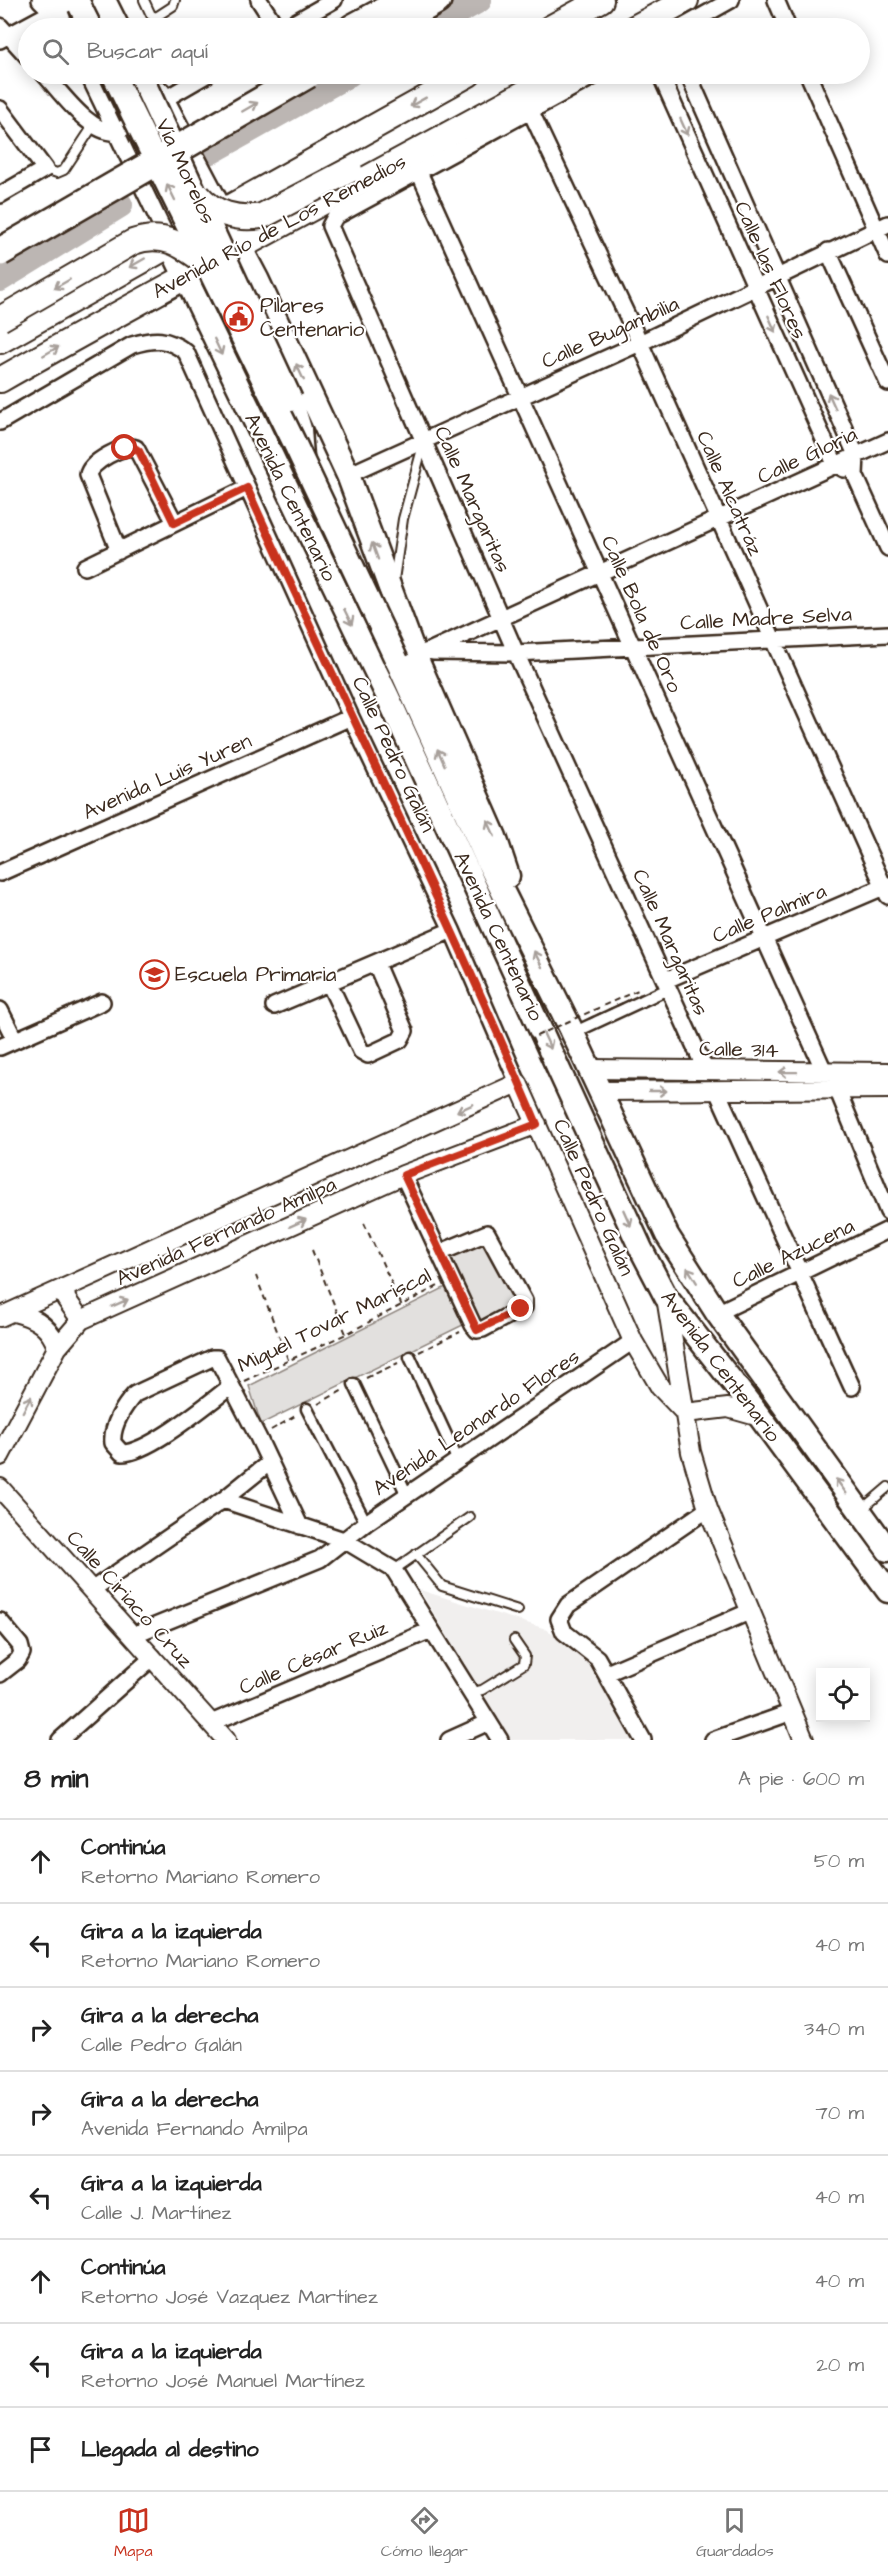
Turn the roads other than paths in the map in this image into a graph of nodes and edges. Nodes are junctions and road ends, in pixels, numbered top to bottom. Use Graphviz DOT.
graph roads {
  1 [pos="40,0"];
  2 [pos="144,0"];
  3 [pos="175,0"];
  4 [pos="259,0"];
  5 [pos="334,0"];
  6 [pos="405,0"];
  7 [pos="437,0"];
  8 [pos="601,0"];
  9 [pos="686,0"];
  10 [pos="731,0"];
  11 [pos="776,0"];
  12 [pos="66,2"];
  13 [pos="34,18"];
  14 [pos="66,18"];
  15 [pos="81,18"];
  16 [pos="271,18"];
  17 [pos="302,18"];
  18 [pos="372,18"];
  19 [pos="405,18"];
  20 [pos="568,18"];
  21 [pos="653,18"];
  22 [pos="699,18"];
  23 [pos="784,18"];
  24 [pos="18,26"];
  25 [pos="3,34"];
  26 [pos="18,48"];
  27 [pos="53,84"];
  28 [pos="93,84"];
  29 [pos="118,84"];
  30 [pos="145,84"];
  31 [pos="154,84"];
  32 [pos="191,84"];
  33 [pos="254,84"];
  34 [pos="291,84"];
  35 [pos="451,84"];
  36 [pos="508,84"];
  37 [pos="541,84"];
  38 [pos="579,84"];
  39 [pos="664,84"];
  40 [pos="692,84"];
  41 [pos="813,84"];
  42 [pos="163,100"];
  43 [pos="0,109"];
  44 [pos="530,110"];
  45 [pos="93,126"];
  46 [pos="118,132"];
  47 [pos="45,169"];
  48 [pos="419,172"];
  49 [pos="0,195"];
  50 [pos="198,195"];
  51 [pos="223,211"];
  52 [pos="882,227"];
  53 [pos="0,233"];
  54 [pos="170,245"];
  55 [pos="241,248"];
  56 [pos="828,251"];
  57 [pos="0,252"];
  58 [pos="888,256"];
  59 [pos="206,263"];
  60 [pos="184,275"];
  61 [pos="777,277"];
  62 [pos="257,279"];
  63 [pos="756,289"];
  64 [pos="200,308"];
  65 [pos="0,320"];
  66 [pos="0,341"];
  67 [pos="640,343"];
  68 [pos="0,380"];
  69 [pos="888,383"];
  70 [pos="521,396"];
  71 [pos="0,422"];
  72 [pos="424,439"];
  73 [pos="888,441"];
  74 [pos="856,455"];
  75 [pos="835,464"];
  76 [pos="348,475"];
  77 [pos="855,475"];
  78 [pos="247,488"];
  79 [pos="294,506"];
  80 [pos="718,519"];
  81 [pos="174,523"];
  82 [pos="888,548"];
  83 [pos="119,551"];
  84 [pos="85,567"];
  85 [pos="600,571"];
  86 [pos="392,596"];
  87 [pos="502,617"];
  88 [pos="888,634"];
  89 [pos="774,638"];
  90 [pos="632,645"];
  91 [pos="516,653"];
  92 [pos="414,656"];
  93 [pos="351,717"];
  94 [pos="0,873"];
  95 [pos="887,889"];
  96 [pos="452,930"];
  97 [pos="764,938"];
  98 [pos="376,964"];
  99 [pos="329,983"];
  100 [pos="668,984"];
  101 [pos="102,1002"];
  102 [pos="274,1006"];
  103 [pos="0,1010"];
  104 [pos="579,1027"];
  105 [pos="15,1040"];
  106 [pos="0,1047"];
  107 [pos="590,1069"];
  108 [pos="706,1071"];
  109 [pos="888,1072"];
  110 [pos="825,1073"];
  111 [pos="518,1083"];
  112 [pos="837,1089"];
  113 [pos="888,1089"];
  114 [pos="600,1091"];
  115 [pos="717,1091"];
  116 [pos="537,1124"];
  117 [pos="404,1175"];
  118 [pos="888,1212"];
  119 [pos="888,1230"];
  120 [pos="439,1253"];
  121 [pos="800,1275"];
  122 [pos="65,1289"];
  123 [pos="666,1297"];
  124 [pos="7,1314"];
  125 [pos="717,1314"];
  126 [pos="81,1320"];
  127 [pos="633,1341"];
  128 [pos="674,1346"];
  129 [pos="57,1348"];
  130 [pos="410,1357"];
  131 [pos="644,1359"];
  132 [pos="354,1384"];
  133 [pos="230,1387"];
  134 [pos="852,1388"];
  135 [pos="307,1409"];
  136 [pos="685,1413"];
  137 [pos="760,1417"];
  138 [pos="0,1456"];
  139 [pos="458,1461"];
  140 [pos="270,1462"];
  141 [pos="888,1487"];
  142 [pos="0,1488"];
  143 [pos="407,1495"];
  144 [pos="223,1500"];
  145 [pos="708,1509"];
  146 [pos="860,1511"];
  147 [pos="470,1517"];
  148 [pos="366,1523"];
  149 [pos="300,1526"];
  150 [pos="344,1540"];
  151 [pos="888,1550"];
  152 [pos="416,1554"];
  153 [pos="394,1570"];
  154 [pos="93,1589"];
  155 [pos="888,1591"];
  156 [pos="518,1610"];
  157 [pos="751,1611"];
  158 [pos="0,1621"];
  159 [pos="430,1630"];
  160 [pos="134,1635"];
  161 [pos="514,1640"];
  162 [pos="153,1657"];
  163 [pos="607,1673"];
  164 [pos="0,1674"];
  165 [pos="472,1692"];
  166 [pos="792,1712"];
  167 [pos="489,1722"];
  168 [pos="211,1724"];
  169 [pos="60,1740"];
  170 [pos="226,1740"];
  171 [pos="449,1740"];
  172 [pos="500,1740"];
  173 [pos="643,1740"];
  174 [pos="713,1740"];
  175 [pos="804,1740"];
  1 -- 12 [label="street"];
  2 -- 3 [label="lane"];
  4 -- 16 [label="street"];
  5 -- 17 [label="street"];
  6 -- 18 [label="highway"];
  7 -- 19 [label="highway"];
  8 -- 20 [label="highway"];
  9 -- 21 [label="highway"];
  10 -- 22 [label="street"];
  11 -- 23 [label="street"];
  12 -- 13 [label="street"];
  12 -- 14 [label="street"];
  12 -- 15 [label="main road"];
  24 -- 25 [label="street"];
  25 -- 26 [label="street"];
  27 -- 45 [label="street"];
  28 -- 46 [label="street"];
  59 -- 29 [label="main road, Vía Morelos, one-way, bridge"];
  30 -- 50 [label="main road, Vía Morelos, bridge"];
  31 -- 42 [label="main road, Avenida Río de Los Remedios"];
  32 -- 42 [label="street"];
  33 -- 53 [label="highway, bridge"];
  57 -- 34 [label="highway, one-way, bridge"];
  35 -- 51 [label="highway, Avenida Río de Los Remedios, one-way"];
  36 -- 50 [label="highway, bridge"];
  37 -- 55 [label="highway, Avenida Río de Los Remedios"];
  38 -- 44 [label="street, Calle Margaritas"];
  39 -- 63 [label="street, Calle las Flores, one-way"];
  40 -- 61 [label="street, Calle las Flores"];
  41 -- 52 [label="street"];
  42 -- 46 [label="street"];
  42 -- 51 [label="main road, Avenida Río de Los Remedios"];
  43 -- 47 [label="street"];
  44 -- 48 [label="street, Calle Margaritas"];
  44 -- 67 [label="street, Calle Alcatráz"];
  45 -- 46 [label="street"];
  45 -- 47 [label="lane"];
  46 -- 54 [label="street"];
  47 -- 49 [label="street"];
  48 -- 70 [label="street, Calle Bola de Oro"];
  48 -- 72 [label="street, Calle Margaritas"];
  50 -- 79 [label="main road, Vía Morelos, bridge"];
  51 -- 54 [label="highway, Avenida Río de Los Remedios"];
  51 -- 55 [label="main road, Avenida Centenario"];
  52 -- 56 [label="street, Calle Bugambilia"];
  52 -- 58 [label="street"];
  54 -- 60 [label="main road, Avenida Centenario"];
  54 -- 66 [label="highway, Avenida Río de Los Remedios, one-way"];
  55 -- 60 [label="highway, Avenida Río de Los Remedios"];
  55 -- 62 [label="main road, Avenida Centenario"];
  56 -- 61 [label="street, Calle Bugambilia"];
  56 -- 69 [label="street"];
  59 -- 65 [label="highway, one-way, bridge"];
  59 -- 92 [label="main road, Avenida Centenario, bridge"];
  60 -- 64 [label="main road, Avenida Centenario"];
  68 -- 60 [label="highway, Avenida Río de Los Remedios, one-way"];
  61 -- 63 [label="street, Calle Bugambilia"];
  74 -- 61 [label="street, Calle las Flores, one-way"];
  62 -- 64 [label="main road"];
  76 -- 62 [label="main road, Avenida Centenario, one-way"];
  63 -- 67 [label="street, Calle Bugambilia"];
  63 -- 75 [label="street, Calle las Flores, one-way"];
  64 -- 79 [label="main road, Avenida Centenario, one-way"];
  67 -- 70 [label="street, Calle Bugambilia"];
  67 -- 80 [label="street, Calle Alcatráz"];
  70 -- 72 [label="street, Calle Bugambilia"];
  70 -- 85 [label="street, Calle Bola de Oro"];
  71 -- 78 [label="street, Calle Pedro Galán"];
  72 -- 76 [label="street, Calle Bugambilia"];
  72 -- 86 [label="lane"];
  72 -- 87 [label="street, Calle Margaritas"];
  73 -- 74 [label="street, Calle Gloria"];
  74 -- 75 [label="street, Calle Gloria"];
  74 -- 77 [label="street, Calle las Flores"];
  75 -- 77 [label="street"];
  75 -- 80 [label="street, Calle Gloria"];
  86 -- 76 [label="main road, Avenida Centenario, one-way"];
  77 -- 82 [label="street, Calle las Flores"];
  78 -- 81 [label="street"];
  78 -- 93 [label="street, Calle Pedro Galán"];
  79 -- 123 [label="main road, Avenida Centenario, one-way"];
  80 -- 85 [label="street, Calle Gloria"];
  80 -- 89 [label="street, Calle Alcatráz"];
  81 -- 83 [label="street"];
  81 -- 83 [label="street"];
  83 -- 84 [label="street"];
  85 -- 87 [label="street, Calle Gloria"];
  85 -- 90 [label="street, Calle Bola de Oro"];
  86 -- 92 [label="main road, Avenida Centenario"];
  87 -- 91 [label="street, Calle Margaritas"];
  87 -- 92 [label="street, Calle Gloria"];
  88 -- 89 [label="street, Calle Madre Selva"];
  89 -- 90 [label="street, Calle Madre Selva"];
  89 -- 95 [label="street, Calle Alcatráz"];
  90 -- 91 [label="street, Calle Madre Selva"];
  90 -- 97 [label="street, Calle Bola de Oro"];
  91 -- 92 [label="street, Calle Madre Selva"];
  91 -- 100 [label="street, Calle Margaritas"];
  104 -- 92 [label="main road, Avenida Centenario, one-way"];
  93 -- 94 [label="street, Avenida Luis Yuren"];
  93 -- 96 [label="street, Calle Pedro Galán"];
  95 -- 97 [label="street, Calle Palmira"];
  96 -- 98 [label="street"];
  96 -- 111 [label="street, Calle Pedro Galán"];
  97 -- 100 [label="street, Calle Palmira"];
  97 -- 110 [label="street, Calle Bola de Oro"];
  98 -- 99 [label="street"];
  98 -- 99 [label="street"];
  99 -- 102 [label="street"];
  100 -- 104 [label="street"];
  100 -- 108 [label="street, Calle Margaritas"];
  101 -- 105 [label="street"];
  103 -- 105 [label="street"];
  104 -- 107 [label="main road, Avenida Centenario"];
  105 -- 106 [label="street"];
  107 -- 108 [label="street, Calle 314"];
  107 -- 114 [label="main road, Avenida Centenario"];
  110 -- 108 [label="street, Calle 314, one-way"];
  109 -- 110 [label="street, Calle 314"];
  111 -- 116 [label="street, Calle Pedro Galán"];
  111 -- 122 [label="street, Avenida Fernando Amilpa, one-way"];
  112 -- 113 [label="street"];
  112 -- 115 [label="street"];
  112 -- 118 [label="street"];
  114 -- 115 [label="street, one-way"];
  125 -- 114 [label="main road, Avenida Centenario, one-way"];
  115 -- 121 [label="street"];
  116 -- 117 [label="street, Avenida Fernando Amilpa"];
  116 -- 127 [label="street, Calle Pedro Galán"];
  117 -- 120 [label="street"];
  126 -- 117 [label="street, Avenida Fernando Amilpa, one-way"];
  119 -- 121 [label="street, Calle Azucena"];
  120 -- 120 [label="street"];
  121 -- 125 [label="street, Calle Azucena"];
  121 -- 134 [label="street"];
  122 -- 124 [label="street, Avenida Fernando Amilpa"];
  122 -- 126 [label="street"];
  123 -- 128 [label="street"];
  123 -- 137 [label="main road, Avenida Centenario"];
  124 -- 129 [label="street"];
  146 -- 125 [label="main road, Avenida Centenario, one-way"];
  126 -- 129 [label="street, Avenida Fernando Amilpa"];
  127 -- 131 [label="street, Calle Pedro Galán"];
  127 -- 139 [label="street, Avenida Leonardo Flores"];
  128 -- 131 [label="street"];
  128 -- 136 [label="street"];
  138 -- 129 [label="street, Avenida Fernando Amilpa, one-way"];
  130 -- 139 [label="street"];
  131 -- 136 [label="street, Calle Pedro Galán"];
  132 -- 143 [label="street"];
  133 -- 133 [label="street"];
  133 -- 140 [label="street"];
  135 -- 148 [label="street"];
  136 -- 137 [label="street"];
  136 -- 145 [label="street"];
  137 -- 155 [label="main road, Avenida Centenario"];
  139 -- 143 [label="street, Avenida Leonardo Flores"];
  140 -- 144 [label="street"];
  140 -- 149 [label="street"];
  141 -- 146 [label="lane"];
  142 -- 154 [label="street, Calle Ciriaco Cruz"];
  143 -- 148 [label="street, Avenida Leonardo Flores"];
  144 -- 149 [label="street"];
  144 -- 154 [label="street"];
  145 -- 157 [label="street"];
  145 -- 163 [label="street"];
  146 -- 151 [label="main road, Avenida Centenario"];
  147 -- 152 [label="lane"];
  148 -- 150 [label="street, Avenida Leonardo Flores"];
  149 -- 150 [label="street"];
  150 -- 153 [label="street"];
  150 -- 160 [label="street, Avenida Leonardo Flores"];
  152 -- 153 [label="lane"];
  152 -- 156 [label="lane"];
  153 -- 159 [label="street"];
  154 -- 160 [label="street, Calle Ciriaco Cruz"];
  157 -- 163 [label="street"];
  157 -- 166 [label="street"];
  158 -- 164 [label="street"];
  159 -- 165 [label="street"];
  159 -- 168 [label="street, Calle César Ruiz"];
  160 -- 162 [label="street, Calle Ciriaco Cruz"];
  161 -- 165 [label="lane"];
  162 -- 168 [label="street, Calle Ciriaco Cruz"];
  162 -- 169 [label="street"];
  163 -- 173 [label="street"];
  165 -- 167 [label="street"];
  166 -- 174 [label="street"];
  166 -- 175 [label="street"];
  167 -- 171 [label="street"];
  167 -- 172 [label="street"];
  168 -- 170 [label="street, Calle Ciriaco Cruz"];
}
